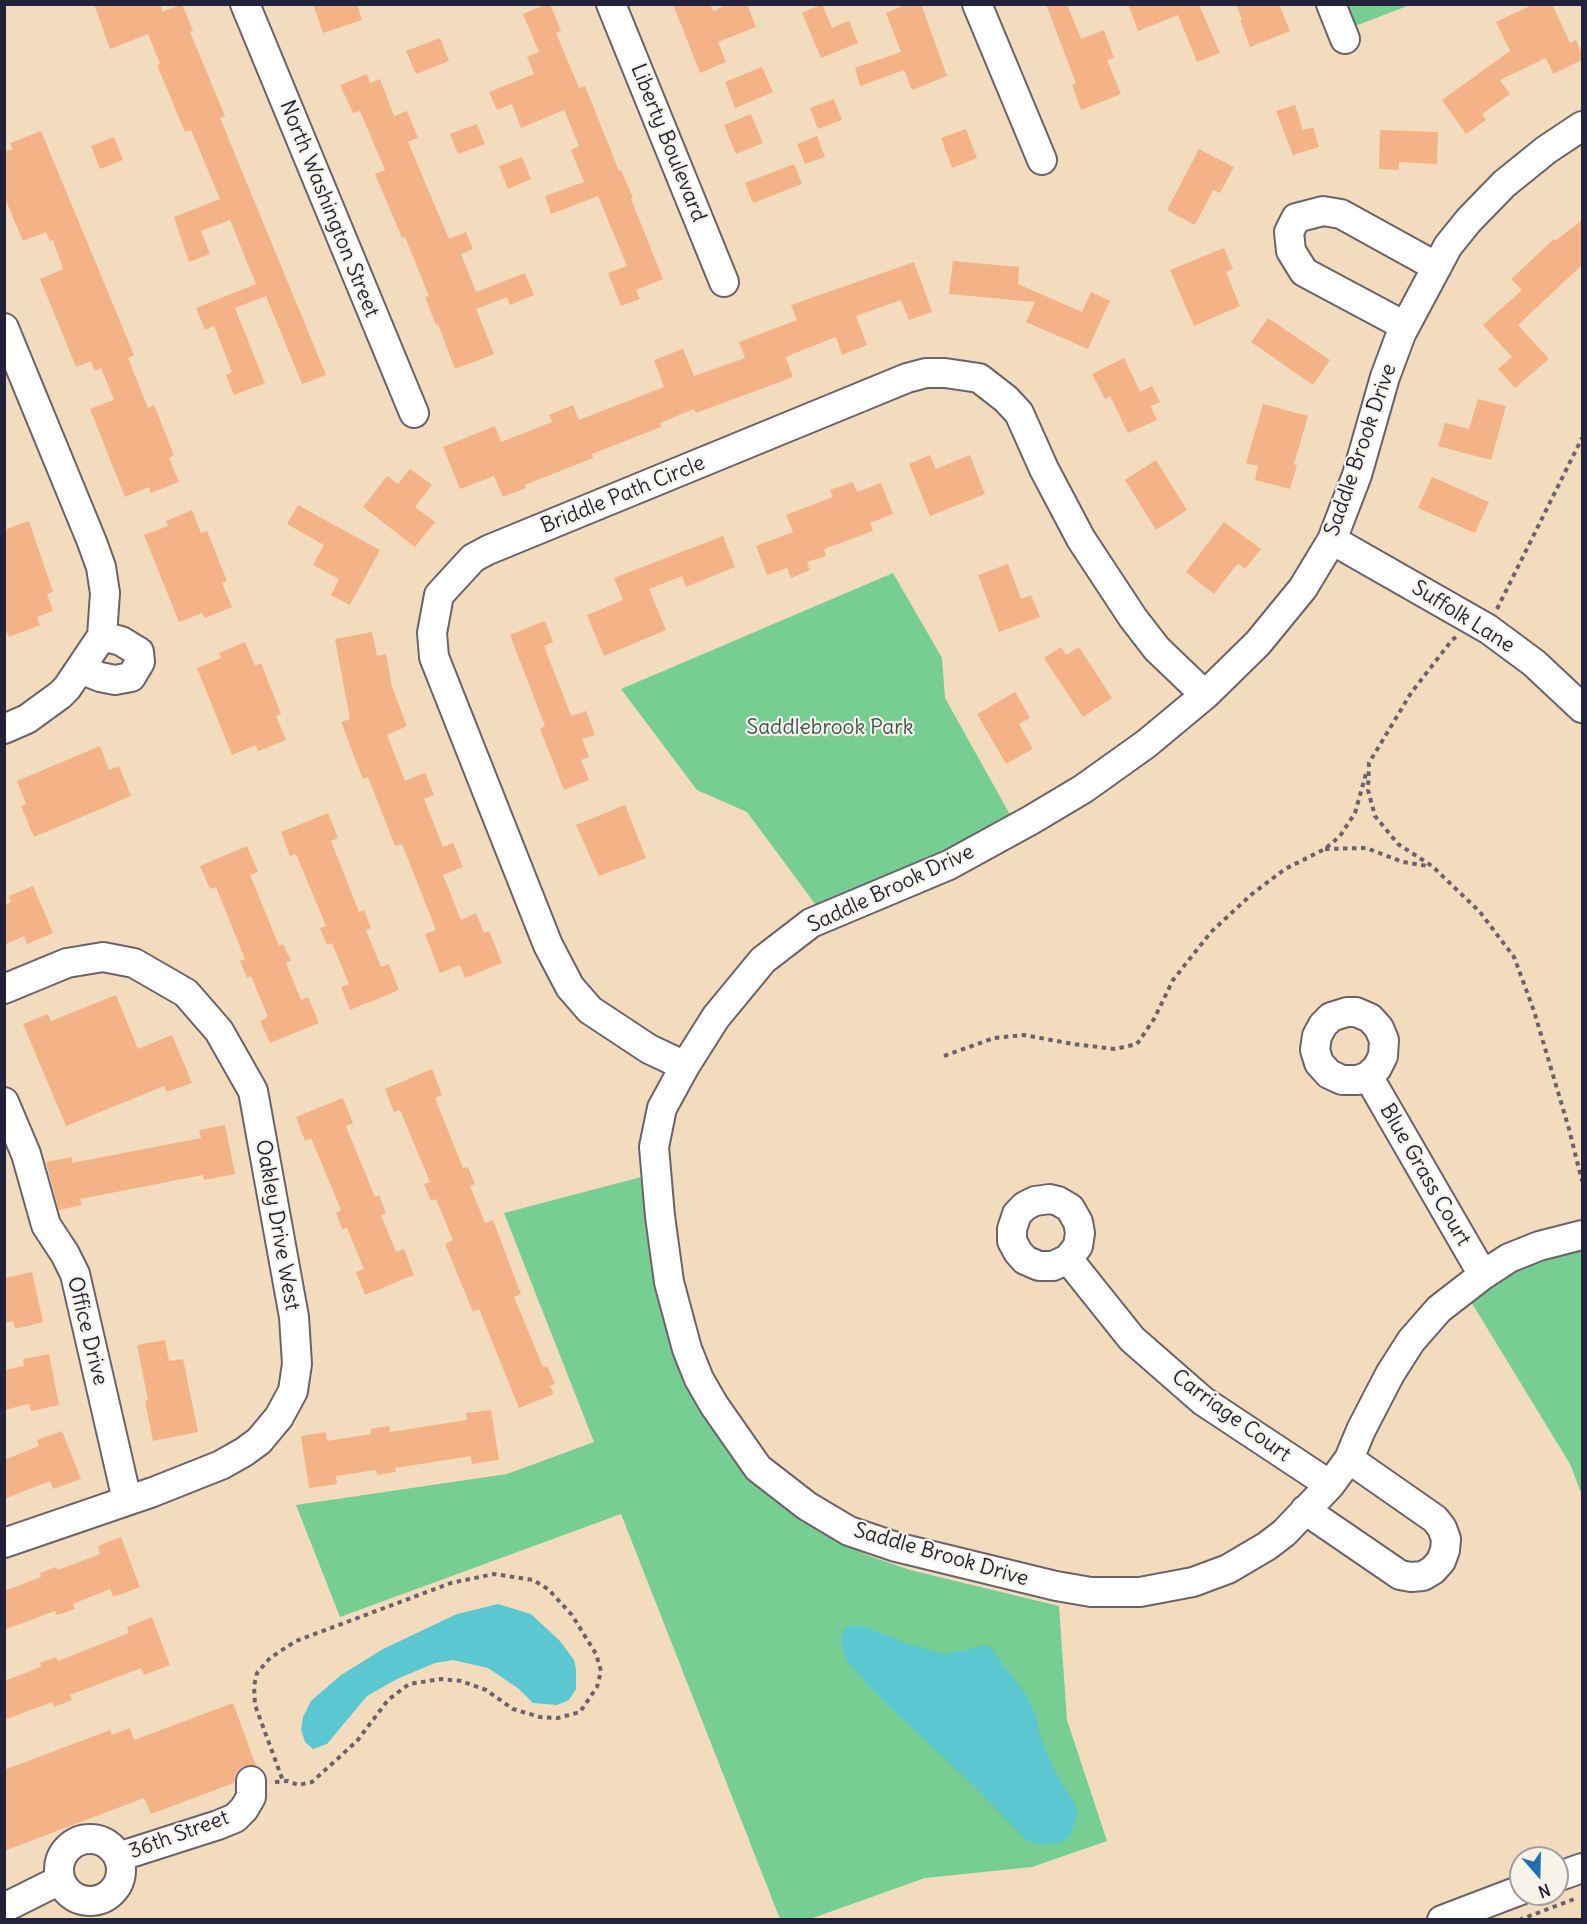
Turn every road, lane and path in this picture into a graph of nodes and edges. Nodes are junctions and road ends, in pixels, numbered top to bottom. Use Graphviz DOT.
graph roads {
  1 [pos="245,4"];
  2 [pos="611,4"];
  3 [pos="977,4"];
  4 [pos="1331,4"];
  5 [pos="1345,39"];
  6 [pos="1582,126"];
  7 [pos="1042,160"];
  8 [pos="1437,267"];
  9 [pos="724,282"];
  10 [pos="1405,326"];
  11 [pos="4,328"];
  12 [pos="414,413"];
  13 [pos="1582,438"];
  14 [pos="1332,540"];
  15 [pos="1479,623"];
  16 [pos="1205,695"];
  17 [pos="1582,708"];
  18 [pos="4,729"];
  19 [pos="1368,763"];
  20 [pos="1325,849"];
  21 [pos="1432,866"];
  22 [pos="4,989"];
  23 [pos="944,1056"];
  24 [pos="685,1066"];
  25 [pos="1368,1076"];
  26 [pos="4,1102"];
  27 [pos="1582,1181"];
  28 [pos="1582,1235"];
  29 [pos="1068,1259"];
  30 [pos="1483,1275"];
  31 [pos="1349,1459"];
  32 [pos="1330,1485"];
  33 [pos="140,1496"];
  34 [pos="1305,1510"];
  35 [pos="4,1543"];
  36 [pos="283,1781"];
  37 [pos="251,1784"];
  38 [pos="118,1857"];
  39 [pos="60,1880"];
  40 [pos="1509,1895"];
  41 [pos="1582,1896"];
  42 [pos="4,1908"];
  43 [pos="1443,1920"];
  44 [pos="1519,1920"];
  1 -- 12 [label="street, North Washington Street"];
  2 -- 9 [label="street, Liberty Boulevard"];
  3 -- 7 [label="street"];
  4 -- 5 [label="street"];
  6 -- 8 [label="street, Saddle Brook Drive"];
  8 -- 10 [label="street, Saddle Brook Drive"];
  8 -- 10 [label="street"];
  10 -- 14 [label="street, Saddle Brook Drive"];
  11 -- 18 [label="street"];
  13 -- 15 [label="path"];
  14 -- 15 [label="street, Suffolk Lane"];
  14 -- 16 [label="street, Saddle Brook Drive"];
  15 -- 17 [label="street, Suffolk Lane"];
  15 -- 19 [label="path"];
  16 -- 24 [label="street, Saddle Brook Drive"];
  16 -- 24 [label="street, Briddle Path Circle"];
  19 -- 20 [label="path"];
  19 -- 21 [label="path"];
  20 -- 21 [label="path"];
  20 -- 23 [label="path"];
  21 -- 27 [label="path"];
  22 -- 33 [label="street, Oakley Drive West"];
  24 -- 34 [label="street, Saddle Brook Drive"];
  25 -- 30 [label="street, Blue Grass Court"];
  26 -- 33 [label="street, Office Drive"];
  28 -- 30 [label="street, Saddle Brook Drive"];
  29 -- 32 [label="street, Carriage Court"];
  30 -- 31 [label="street, Saddle Brook Drive"];
  31 -- 32 [label="street, Saddle Brook Drive"];
  31 -- 34 [label="street"];
  32 -- 34 [label="street, Saddle Brook Drive"];
  33 -- 35 [label="street, Oakley Drive West"];
  36 -- 36 [label="path"];
  36 -- 37 [label="path"];
  37 -- 38 [label="street, 36th Street"];
  38 -- 39 [label="street, 36th Street"];
  38 -- 39 [label="street, 36th Street"];
  39 -- 42 [label="street"];
  40 -- 43 [label="street"];
  41 -- 44 [label="path"];
}
